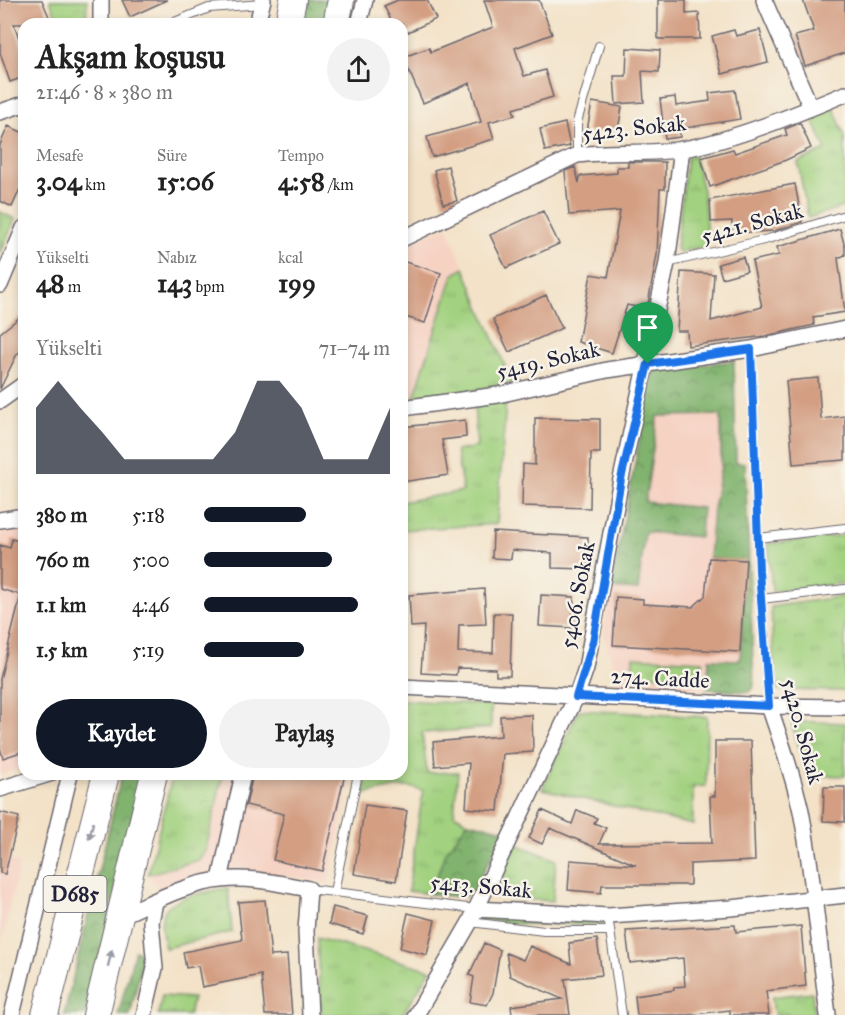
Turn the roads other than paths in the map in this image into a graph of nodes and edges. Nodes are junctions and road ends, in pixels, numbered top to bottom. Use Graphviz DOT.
graph roads {
  1 [pos="101,0"];
  2 [pos="293,0"];
  3 [pos="341,0"];
  4 [pos="365,0"];
  5 [pos="764,0"];
  6 [pos="262,2"];
  7 [pos="100,18"];
  8 [pos="185,18"];
  9 [pos="258,18"];
  10 [pos="289,18"];
  11 [pos="337,18"];
  12 [pos="360,18"];
  13 [pos="599,46"];
  14 [pos="845,94"];
  15 [pos="18,106"];
  16 [pos="811,108"];
  17 [pos="0,112"];
  18 [pos="682,149"];
  19 [pos="577,156"];
  20 [pos="845,215"];
  21 [pos="408,236"];
  22 [pos="18,242"];
  23 [pos="668,263"];
  24 [pos="0,285"];
  25 [pos="845,329"];
  26 [pos="751,349"];
  27 [pos="648,364"];
  28 [pos="18,388"];
  29 [pos="0,401"];
  30 [pos="408,407"];
  31 [pos="18,517"];
  32 [pos="0,520"];
  33 [pos="845,528"];
  34 [pos="758,538"];
  35 [pos="845,589"];
  36 [pos="761,599"];
  37 [pos="408,687"];
  38 [pos="576,697"];
  39 [pos="769,706"];
  40 [pos="845,707"];
  41 [pos="30,780"];
  42 [pos="69,780"];
  43 [pos="104,780"];
  44 [pos="153,780"];
  45 [pos="242,780"];
  46 [pos="357,780"];
  47 [pos="0,789"];
  48 [pos="220,880"];
  49 [pos="309,889"];
  50 [pos="334,892"];
  51 [pos="845,895"];
  52 [pos="815,899"];
  53 [pos="154,902"];
  54 [pos="120,916"];
  55 [pos="473,916"];
  56 [pos="609,923"];
  57 [pos="12,1015"];
  58 [pos="45,1015"];
  59 [pos="96,1015"];
  60 [pos="144,1015"];
  61 [pos="310,1015"];
  62 [pos="416,1015"];
  63 [pos="622,1015"];
  64 [pos="828,1015"];
  1 -- 7 [label="street"];
  2 -- 10 [label="highway"];
  3 -- 11 [label="highway"];
  4 -- 12 [label="street"];
  5 -- 16 [label="street"];
  6 -- 8 [label="lane"];
  6 -- 9 [label="street"];
  13 -- 19 [label="lane"];
  14 -- 16 [label="street, 5423. Sokak"];
  15 -- 17 [label="street"];
  16 -- 18 [label="street, 5423. Sokak"];
  18 -- 19 [label="street, 5423. Sokak"];
  18 -- 23 [label="street, 5406. Sokak"];
  19 -- 21 [label="street, 5423. Sokak"];
  20 -- 23 [label="lane, 5421. Sokak"];
  22 -- 24 [label="street"];
  23 -- 27 [label="street, 5406. Sokak"];
  25 -- 26 [label="street, 5419. Sokak"];
  26 -- 27 [label="street, 5419. Sokak"];
  26 -- 34 [label="lane, 5420. Sokak"];
  27 -- 30 [label="street, 5419. Sokak"];
  27 -- 38 [label="street, 5406. Sokak"];
  28 -- 29 [label="street"];
  31 -- 32 [label="street"];
  33 -- 34 [label="lane"];
  34 -- 36 [label="lane, 5420. Sokak"];
  35 -- 36 [label="lane"];
  36 -- 39 [label="lane, 5420. Sokak"];
  37 -- 38 [label="street, 274. Cadde"];
  38 -- 39 [label="street, 274. Cadde"];
  38 -- 55 [label="street, 5406. Sokak"];
  39 -- 40 [label="street, 274. Cadde"];
  39 -- 52 [label="street, 5420. Sokak"];
  41 -- 47 [label="street"];
  42 -- 57 [label="street"];
  43 -- 58 [label="highway, D685, one-way"];
  44 -- 54 [label="highway, D685"];
  45 -- 48 [label="street"];
  46 -- 50 [label="lane"];
  48 -- 49 [label="street, 5413. Sokak"];
  48 -- 53 [label="street, 5413. Sokak"];
  49 -- 50 [label="lane, 5413. Sokak"];
  49 -- 61 [label="street"];
  50 -- 55 [label="lane, 5413. Sokak"];
  51 -- 52 [label="street, 5413. Sokak"];
  52 -- 56 [label="street, 5413. Sokak"];
  52 -- 64 [label="street, 5420. Sokak"];
  53 -- 54 [label="street, 5413. Sokak"];
  53 -- 60 [label="street"];
  59 -- 54 [label="highway, D685, one-way"];
  55 -- 56 [label="street, 5413. Sokak"];
  55 -- 62 [label="street, 5406. Sokak"];
  56 -- 63 [label="lane"];
}
